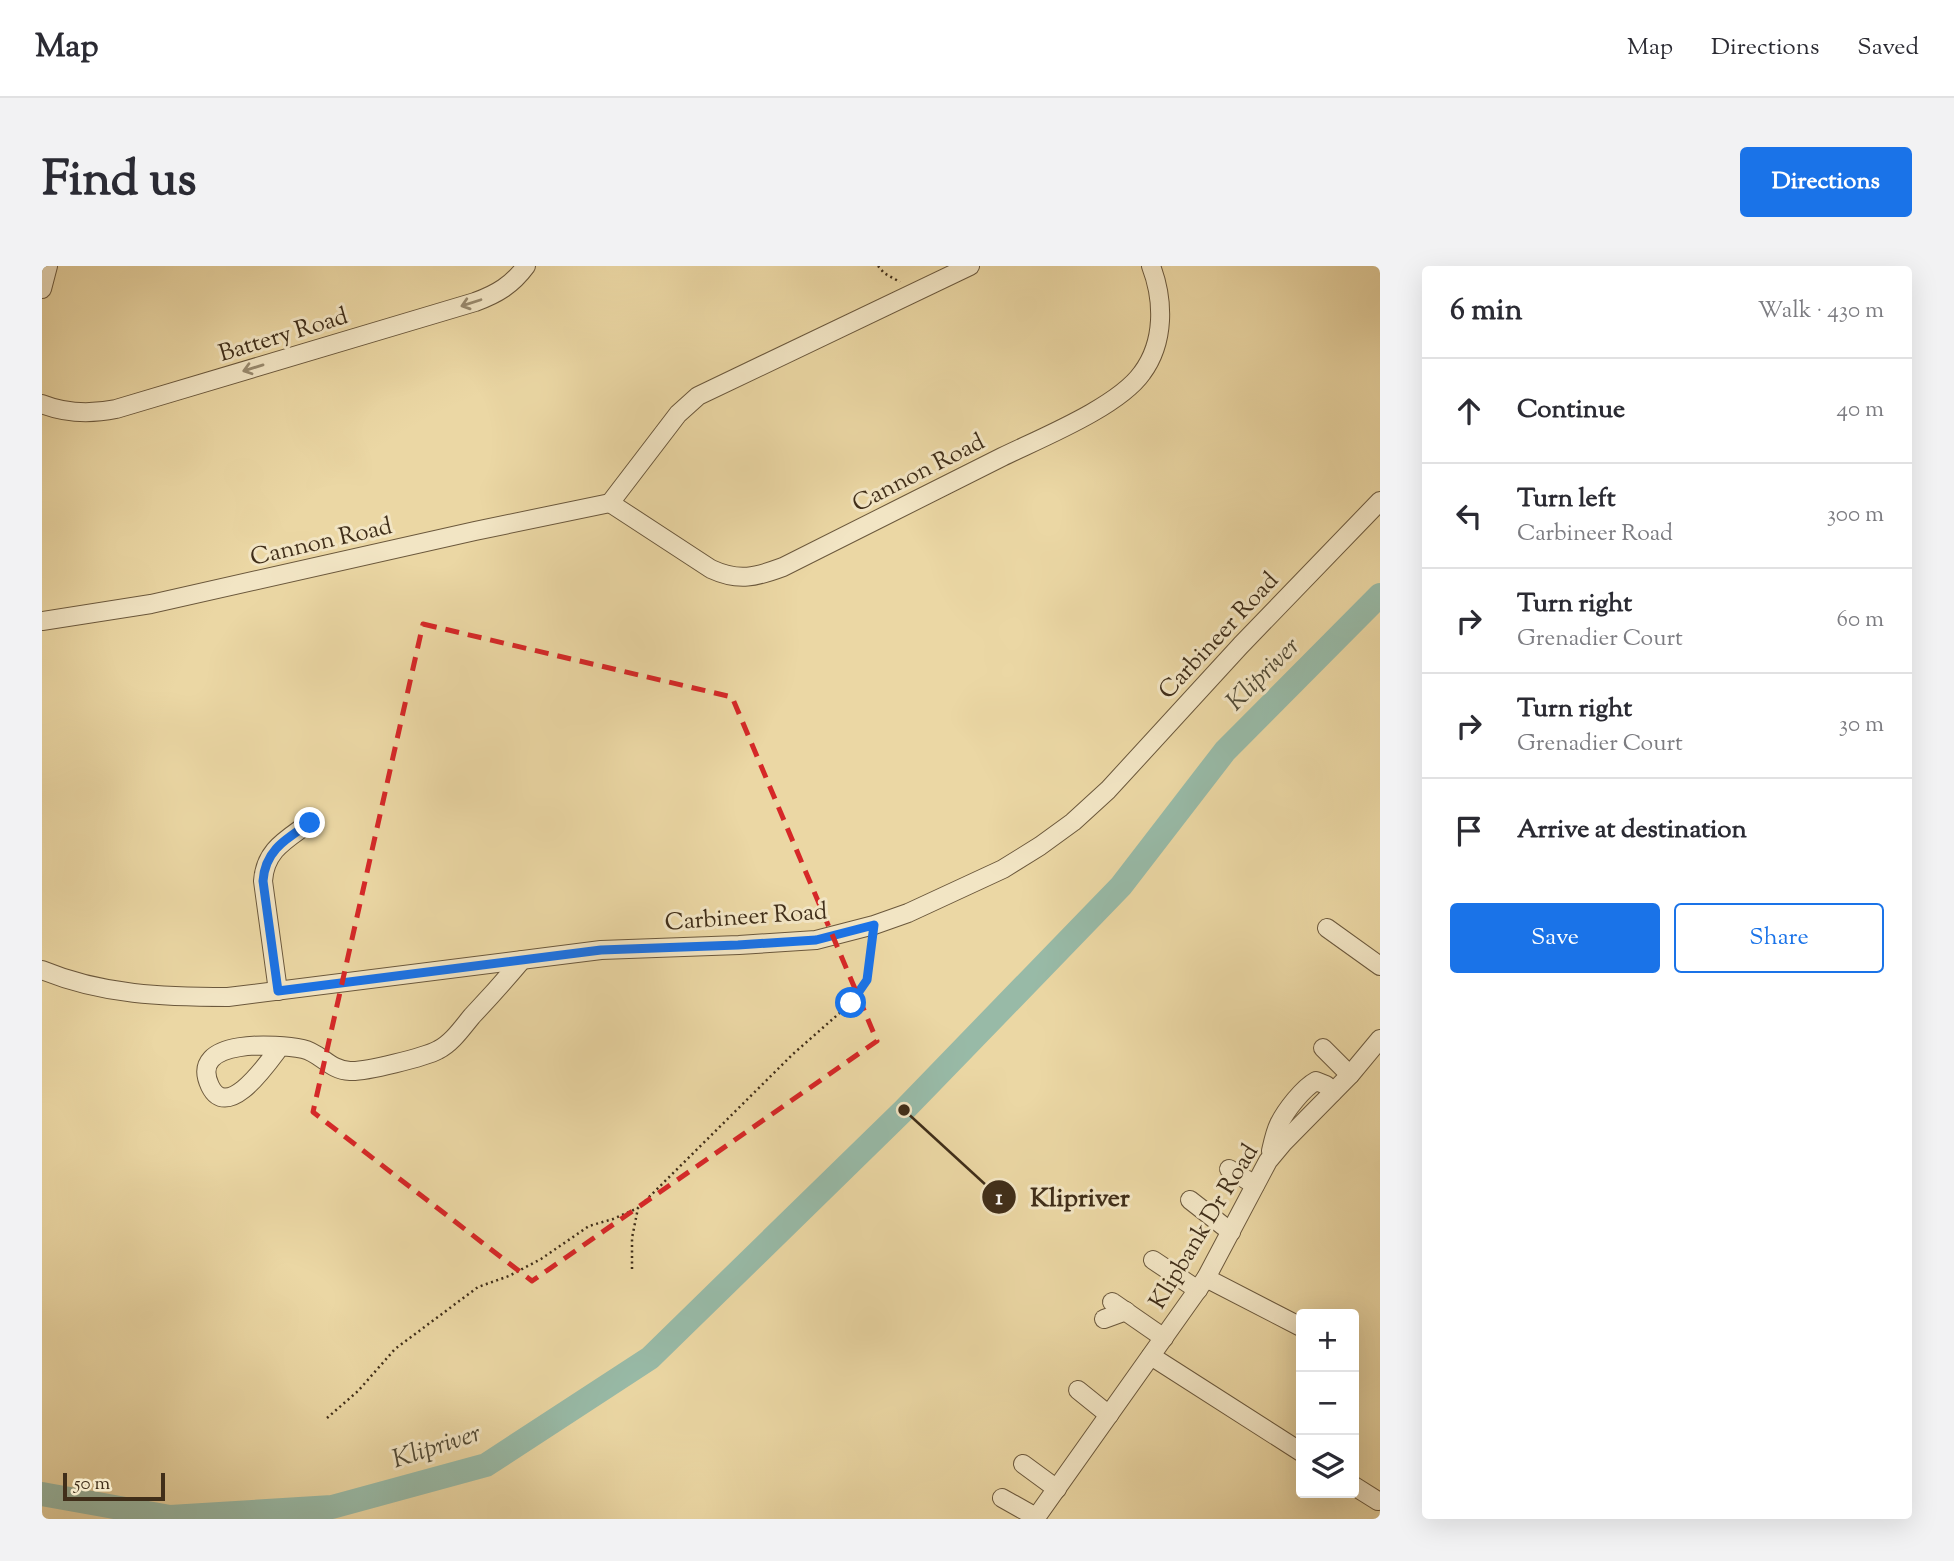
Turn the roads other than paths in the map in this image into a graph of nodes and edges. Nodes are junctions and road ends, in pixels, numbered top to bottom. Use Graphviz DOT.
graph roads {
  1 [pos="48,266"];
  2 [pos="526,266"];
  3 [pos="970,266"];
  4 [pos="1151,266"];
  5 [pos="42,289"];
  6 [pos="42,404"];
  7 [pos="1380,501"];
  8 [pos="610,503"];
  9 [pos="42,621"];
  10 [pos="310,823"];
  11 [pos="1327,928"];
  12 [pos="522,960"];
  13 [pos="1380,966"];
  14 [pos="42,970"];
  15 [pos="278,991"];
  16 [pos="1380,1039"];
  17 [pos="280,1047"];
  18 [pos="1323,1048"];
  19 [pos="1350,1075"];
  20 [pos="1229,1169"];
  21 [pos="1255,1185"];
  22 [pos="1190,1200"];
  23 [pos="1231,1232"];
  24 [pos="1153,1260"];
  25 [pos="1202,1284"];
  26 [pos="1104,1319"];
  27 [pos="1296,1325"];
  28 [pos="1164,1338"];
  29 [pos="1151,1356"];
  30 [pos="1078,1390"];
  31 [pos="1109,1415"];
  32 [pos="1296,1449"];
  33 [pos="1023,1464"];
  34 [pos="1057,1489"];
  35 [pos="1359,1489"];
  36 [pos="1002,1498"];
  37 [pos="1378,1502"];
  38 [pos="1039,1517"];
  1 -- 5 [label="street"];
  2 -- 6 [label="street, Battery Road, one-way"];
  3 -- 8 [label="street"];
  4 -- 8 [label="street, Cannon Road"];
  7 -- 12 [label="street, Carbineer Road"];
  8 -- 9 [label="street, Cannon Road"];
  10 -- 15 [label="street"];
  11 -- 13 [label="street"];
  12 -- 15 [label="street, Carbineer Road"];
  12 -- 17 [label="street"];
  14 -- 15 [label="street, Carbineer Road"];
  16 -- 19 [label="street, Klipbank Dr Road"];
  18 -- 19 [label="street"];
  19 -- 21 [label="street, Klipbank Dr Road"];
  20 -- 21 [label="street"];
  21 -- 23 [label="street, Klipbank Dr Road"];
  22 -- 23 [label="street"];
  23 -- 25 [label="street, Klipbank Dr Road"];
  24 -- 25 [label="street"];
  25 -- 27 [label="street"];
  25 -- 28 [label="street, Klipbank Dr Road"];
  26 -- 28 [label="street"];
  28 -- 29 [label="street, Klipbank Dr Road"];
  29 -- 31 [label="street, Klipbank Dr Road"];
  29 -- 32 [label="street"];
  30 -- 31 [label="street"];
  31 -- 34 [label="street, Klipbank Dr Road"];
  33 -- 34 [label="street"];
  34 -- 38 [label="street, Klipbank Dr Road"];
  35 -- 37 [label="street"];
  36 -- 38 [label="street"];
}
